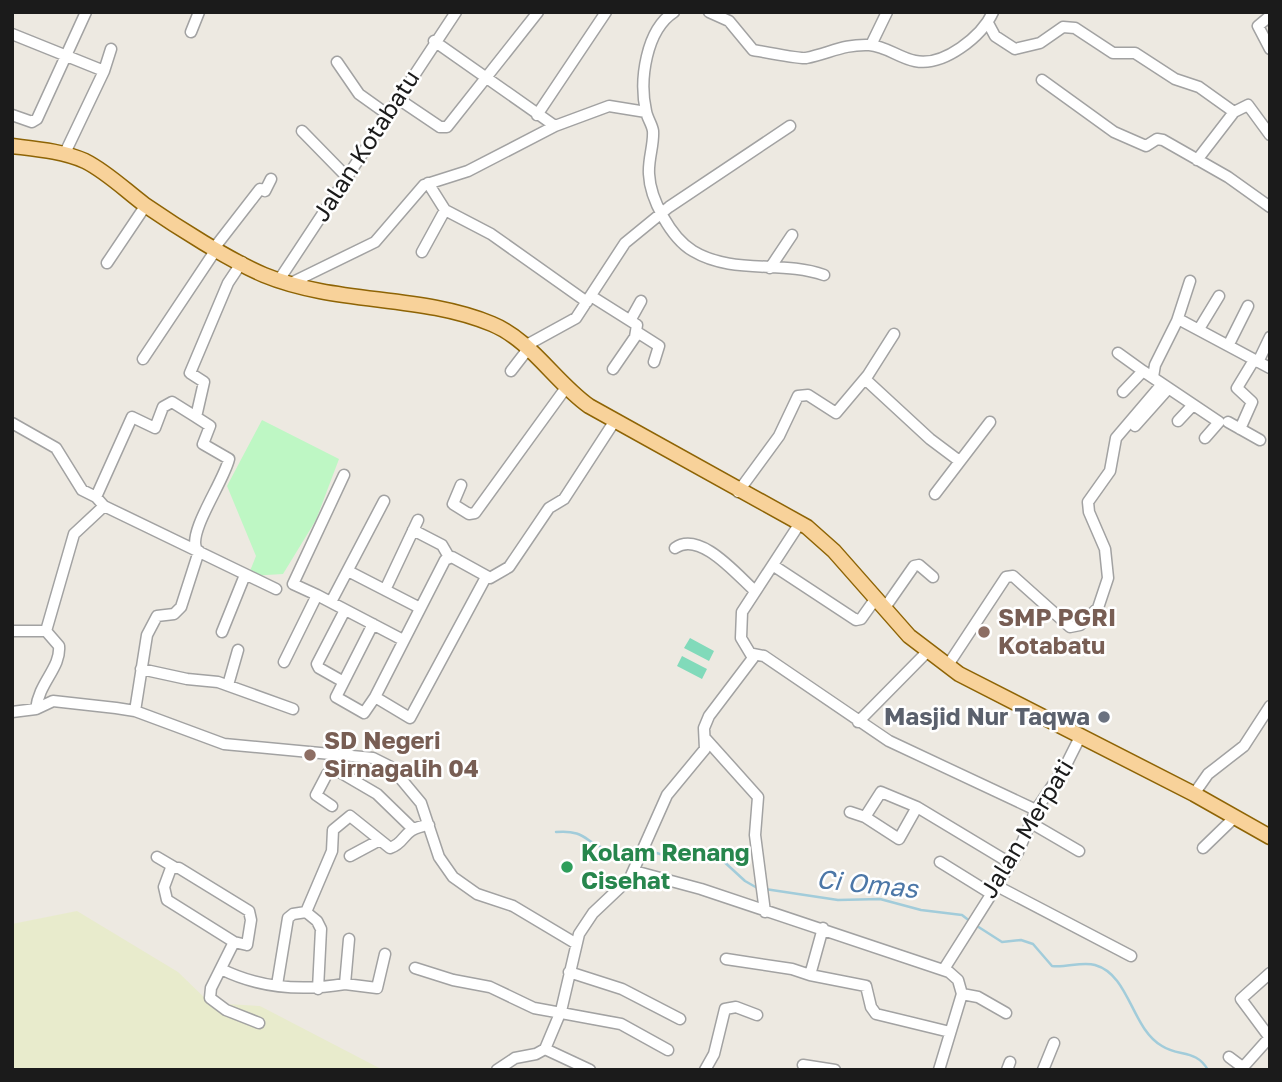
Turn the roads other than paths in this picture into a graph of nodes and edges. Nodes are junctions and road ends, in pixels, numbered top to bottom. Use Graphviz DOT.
graph roads {
  1 [pos="86,12"];
  2 [pos="199,12"];
  3 [pos="456,12"];
  4 [pos="538,12"];
  5 [pos="606,12"];
  6 [pos="674,12"];
  7 [pos="709,12"];
  8 [pos="887,12"];
  9 [pos="993,12"];
  10 [pos="1270,16"];
  11 [pos="988,23"];
  12 [pos="191,32"];
  13 [pos="12,34"];
  14 [pos="434,41"];
  15 [pos="871,45"];
  16 [pos="111,49"];
  17 [pos="1270,49"];
  18 [pos="68,56"];
  19 [pos="337,62"];
  20 [pos="104,71"];
  21 [pos="489,76"];
  22 [pos="1042,80"];
  23 [pos="397,98"];
  24 [pos="1234,111"];
  25 [pos="646,112"];
  26 [pos="387,114"];
  27 [pos="12,115"];
  28 [pos="537,115"];
  29 [pos="555,126"];
  30 [pos="790,126"];
  31 [pos="302,131"];
  32 [pos="1270,135"];
  33 [pos="12,146"];
  34 [pos="64,155"];
  35 [pos="1197,160"];
  36 [pos="346,176"];
  37 [pos="271,178"];
  38 [pos="428,184"];
  39 [pos="146,205"];
  40 [pos="1270,206"];
  41 [pos="444,210"];
  42 [pos="662,212"];
  43 [pos="792,235"];
  44 [pos="216,247"];
  45 [pos="422,252"];
  46 [pos="242,262"];
  47 [pos="107,263"];
  48 [pos="770,268"];
  49 [pos="824,275"];
  50 [pos="1190,281"];
  51 [pos="284,282"];
  52 [pos="1219,296"];
  53 [pos="589,299"];
  54 [pos="641,301"];
  55 [pos="1248,306"];
  56 [pos="631,319"];
  57 [pos="1177,321"];
  58 [pos="1199,329"];
  59 [pos="637,331"];
  60 [pos="894,334"];
  61 [pos="1270,337"];
  62 [pos="1228,344"];
  63 [pos="526,348"];
  64 [pos="1118,353"];
  65 [pos="143,359"];
  66 [pos="1256,361"];
  67 [pos="654,362"];
  68 [pos="1270,368"];
  69 [pos="613,369"];
  70 [pos="510,371"];
  71 [pos="865,379"];
  72 [pos="1156,380"];
  73 [pos="565,388"];
  74 [pos="1123,392"];
  75 [pos="1192,406"];
  76 [pos="196,416"];
  77 [pos="1178,421"];
  78 [pos="614,422"];
  79 [pos="990,422"];
  80 [pos="1228,422"];
  81 [pos="12,423"];
  82 [pos="1240,429"];
  83 [pos="1205,438"];
  84 [pos="1260,440"];
  85 [pos="1120,442"];
  86 [pos="958,460"];
  87 [pos="344,475"];
  88 [pos="461,485"];
  89 [pos="738,492"];
  90 [pos="935,494"];
  91 [pos="96,497"];
  92 [pos="384,501"];
  93 [pos="104,506"];
  94 [pos="800,523"];
  95 [pos="675,548"];
  96 [pos="197,549"];
  97 [pos="449,557"];
  98 [pos="774,566"];
  99 [pos="348,571"];
  100 [pos="245,575"];
  101 [pos="486,577"];
  102 [pos="933,577"];
  103 [pos="276,589"];
  104 [pos="386,590"];
  105 [pos="755,591"];
  106 [pos="317,594"];
  107 [pos="331,602"];
  108 [pos="880,604"];
  109 [pos="421,608"];
  110 [pos="345,610"];
  111 [pos="373,624"];
  112 [pos="12,631"];
  113 [pos="46,631"];
  114 [pos="222,632"];
  115 [pos="403,640"];
  116 [pos="238,650"];
  117 [pos="928,651"];
  118 [pos="753,654"];
  119 [pos="284,662"];
  120 [pos="948,665"];
  121 [pos="141,669"];
  122 [pos="342,681"];
  123 [pos="228,685"];
  124 [pos="375,697"];
  125 [pos="1270,706"];
  126 [pos="36,709"];
  127 [pos="293,709"];
  128 [pos="135,711"];
  129 [pos="12,712"];
  130 [pos="858,722"];
  131 [pos="1080,737"];
  132 [pos="705,744"];
  133 [pos="1194,793"];
  134 [pos="917,807"];
  135 [pos="1036,810"];
  136 [pos="850,812"];
  137 [pos="350,817"];
  138 [pos="865,817"];
  139 [pos="1235,817"];
  140 [pos="1031,823"];
  141 [pos="429,825"];
  142 [pos="412,828"];
  143 [pos="1270,837"];
  144 [pos="378,841"];
  145 [pos="1203,848"];
  146 [pos="1079,851"];
  147 [pos="350,856"];
  148 [pos="157,857"];
  149 [pos="940,862"];
  150 [pos="1010,863"];
  151 [pos="174,867"];
  152 [pos="637,867"];
  153 [pos="992,889"];
  154 [pos="306,912"];
  155 [pos="765,912"];
  156 [pos="823,928"];
  157 [pos="349,939"];
  158 [pos="234,942"];
  159 [pos="575,943"];
  160 [pos="385,954"];
  161 [pos="1131,956"];
  162 [pos="726,959"];
  163 [pos="415,968"];
  164 [pos="221,969"];
  165 [pos="944,969"];
  166 [pos="569,972"];
  167 [pos="1270,973"];
  168 [pos="810,975"];
  169 [pos="345,984"];
  170 [pos="277,985"];
  171 [pos="318,989"];
  172 [pos="962,994"];
  173 [pos="561,1010"];
  174 [pos="1006,1013"];
  175 [pos="757,1015"];
  176 [pos="680,1019"];
  177 [pos="259,1023"];
  178 [pos="950,1032"];
  179 [pos="1270,1038"];
  180 [pos="1054,1043"];
  181 [pos="545,1049"];
  182 [pos="668,1049"];
  183 [pos="1229,1057"];
  184 [pos="803,1065"];
  185 [pos="497,1070"];
  186 [pos="590,1070"];
  187 [pos="705,1070"];
  188 [pos="835,1070"];
  189 [pos="939,1070"];
  190 [pos="1043,1070"];
  1 -- 18 [label="street"];
  2 -- 12 [label="street"];
  3 -- 14 [label="street, Jalan Kotabatu"];
  4 -- 21 [label="street"];
  5 -- 28 [label="street"];
  6 -- 25 [label="street"];
  7 -- 15 [label="street"];
  8 -- 15 [label="street"];
  9 -- 11 [label="street"];
  10 -- 17 [label="street"];
  11 -- 15 [label="street"];
  11 -- 24 [label="street"];
  13 -- 18 [label="street"];
  14 -- 21 [label="street"];
  14 -- 23 [label="street, Jalan Kotabatu"];
  16 -- 20 [label="street"];
  18 -- 20 [label="street"];
  18 -- 27 [label="street"];
  19 -- 26 [label="street"];
  20 -- 34 [label="street"];
  21 -- 23 [label="street"];
  21 -- 28 [label="street"];
  22 -- 35 [label="street"];
  23 -- 26 [label="street, Jalan Kotabatu"];
  24 -- 32 [label="street"];
  24 -- 35 [label="street"];
  25 -- 29 [label="street"];
  25 -- 42 [label="street"];
  26 -- 36 [label="street, Jalan Kotabatu"];
  28 -- 29 [label="street"];
  29 -- 38 [label="street"];
  30 -- 42 [label="street"];
  31 -- 36 [label="street"];
  33 -- 34 [label="main road"];
  34 -- 39 [label="main road"];
  35 -- 40 [label="street"];
  36 -- 51 [label="street, Jalan Kotabatu"];
  37 -- 44 [label="street"];
  38 -- 41 [label="street"];
  38 -- 51 [label="street"];
  39 -- 44 [label="main road"];
  39 -- 47 [label="street"];
  41 -- 45 [label="street"];
  41 -- 53 [label="street"];
  42 -- 48 [label="street"];
  42 -- 53 [label="street"];
  43 -- 48 [label="street"];
  44 -- 46 [label="main road"];
  44 -- 65 [label="street"];
  46 -- 51 [label="main road"];
  46 -- 76 [label="street"];
  48 -- 49 [label="street"];
  50 -- 57 [label="street"];
  51 -- 63 [label="main road"];
  52 -- 58 [label="street"];
  53 -- 56 [label="street"];
  53 -- 63 [label="street"];
  54 -- 56 [label="street"];
  55 -- 62 [label="street"];
  56 -- 59 [label="street"];
  57 -- 58 [label="street"];
  57 -- 72 [label="street"];
  58 -- 62 [label="street"];
  59 -- 67 [label="street"];
  59 -- 69 [label="street"];
  60 -- 71 [label="street"];
  61 -- 66 [label="street"];
  62 -- 66 [label="street"];
  63 -- 70 [label="street"];
  63 -- 73 [label="main road"];
  64 -- 72 [label="street"];
  66 -- 68 [label="street"];
  66 -- 82 [label="street"];
  71 -- 86 [label="street"];
  71 -- 89 [label="street"];
  72 -- 74 [label="street"];
  72 -- 75 [label="street"];
  72 -- 85 [label="street"];
  72 -- 120 [label="street"];
  73 -- 78 [label="main road"];
  73 -- 88 [label="street"];
  75 -- 77 [label="street"];
  75 -- 83 [label="street"];
  76 -- 91 [label="street"];
  76 -- 96 [label="street"];
  78 -- 89 [label="main road"];
  78 -- 101 [label="street"];
  79 -- 86 [label="street"];
  80 -- 82 [label="street"];
  81 -- 91 [label="street"];
  82 -- 84 [label="street"];
  86 -- 90 [label="street"];
  87 -- 106 [label="street"];
  89 -- 94 [label="main road"];
  91 -- 93 [label="street"];
  92 -- 99 [label="street"];
  93 -- 96 [label="street"];
  93 -- 113 [label="street"];
  94 -- 98 [label="street"];
  94 -- 108 [label="main road"];
  95 -- 105 [label="street"];
  96 -- 100 [label="street"];
  96 -- 121 [label="street"];
  97 -- 101 [label="street"];
  97 -- 104 [label="street"];
  97 -- 109 [label="street"];
  98 -- 105 [label="street"];
  98 -- 108 [label="street"];
  99 -- 104 [label="street"];
  99 -- 107 [label="street"];
  100 -- 103 [label="street"];
  100 -- 114 [label="street"];
  101 -- 124 [label="street"];
  102 -- 108 [label="street"];
  104 -- 109 [label="street"];
  105 -- 118 [label="street"];
  106 -- 107 [label="street"];
  106 -- 119 [label="street"];
  107 -- 110 [label="street"];
  108 -- 117 [label="main road"];
  109 -- 115 [label="street"];
  110 -- 111 [label="street"];
  110 -- 122 [label="street"];
  111 -- 115 [label="street"];
  111 -- 122 [label="street"];
  112 -- 113 [label="street"];
  113 -- 126 [label="street"];
  115 -- 124 [label="street"];
  116 -- 123 [label="street"];
  117 -- 120 [label="main road"];
  117 -- 130 [label="street"];
  118 -- 130 [label="street"];
  118 -- 132 [label="street"];
  120 -- 131 [label="main road"];
  121 -- 123 [label="street"];
  121 -- 128 [label="street"];
  122 -- 124 [label="street"];
  123 -- 127 [label="street"];
  125 -- 133 [label="street"];
  126 -- 128 [label="street"];
  126 -- 129 [label="street"];
  128 -- 141 [label="street"];
  130 -- 135 [label="street"];
  131 -- 133 [label="main road"];
  131 -- 135 [label="street, Jalan Merpati"];
  132 -- 152 [label="street"];
  132 -- 155 [label="street"];
  133 -- 139 [label="main road"];
  134 -- 138 [label="street"];
  134 -- 138 [label="street"];
  134 -- 150 [label="street"];
  135 -- 140 [label="street, Jalan Merpati"];
  136 -- 138 [label="street"];
  137 -- 142 [label="street"];
  137 -- 144 [label="street"];
  137 -- 154 [label="street"];
  139 -- 143 [label="main road"];
  139 -- 145 [label="street"];
  140 -- 146 [label="street"];
  140 -- 150 [label="street, Jalan Merpati"];
  141 -- 142 [label="street"];
  141 -- 159 [label="street"];
  142 -- 144 [label="street"];
  144 -- 147 [label="street"];
  148 -- 151 [label="street"];
  149 -- 153 [label="street"];
  150 -- 153 [label="street, Jalan Merpati"];
  151 -- 158 [label="street"];
  151 -- 158 [label="street"];
  152 -- 155 [label="street"];
  152 -- 159 [label="street"];
  153 -- 161 [label="street"];
  153 -- 165 [label="street, Jalan Merpati"];
  154 -- 170 [label="street"];
  154 -- 171 [label="street"];
  155 -- 156 [label="street"];
  156 -- 165 [label="street"];
  156 -- 168 [label="street"];
  157 -- 169 [label="street"];
  158 -- 164 [label="street"];
  159 -- 166 [label="street"];
  160 -- 169 [label="street"];
  162 -- 168 [label="street"];
  163 -- 173 [label="street"];
  164 -- 170 [label="street"];
  164 -- 177 [label="street"];
  165 -- 172 [label="street"];
  166 -- 173 [label="street"];
  166 -- 176 [label="street"];
  167 -- 179 [label="street"];
  168 -- 178 [label="street"];
  169 -- 171 [label="street"];
  170 -- 171 [label="street"];
  172 -- 174 [label="street"];
  172 -- 178 [label="street"];
  173 -- 181 [label="street"];
  173 -- 182 [label="street"];
  175 -- 187 [label="street"];
  178 -- 189 [label="street"];
  179 -- 183 [label="street"];
  180 -- 190 [label="street"];
  181 -- 185 [label="street"];
  181 -- 186 [label="street"];
  184 -- 188 [label="street"];
}
